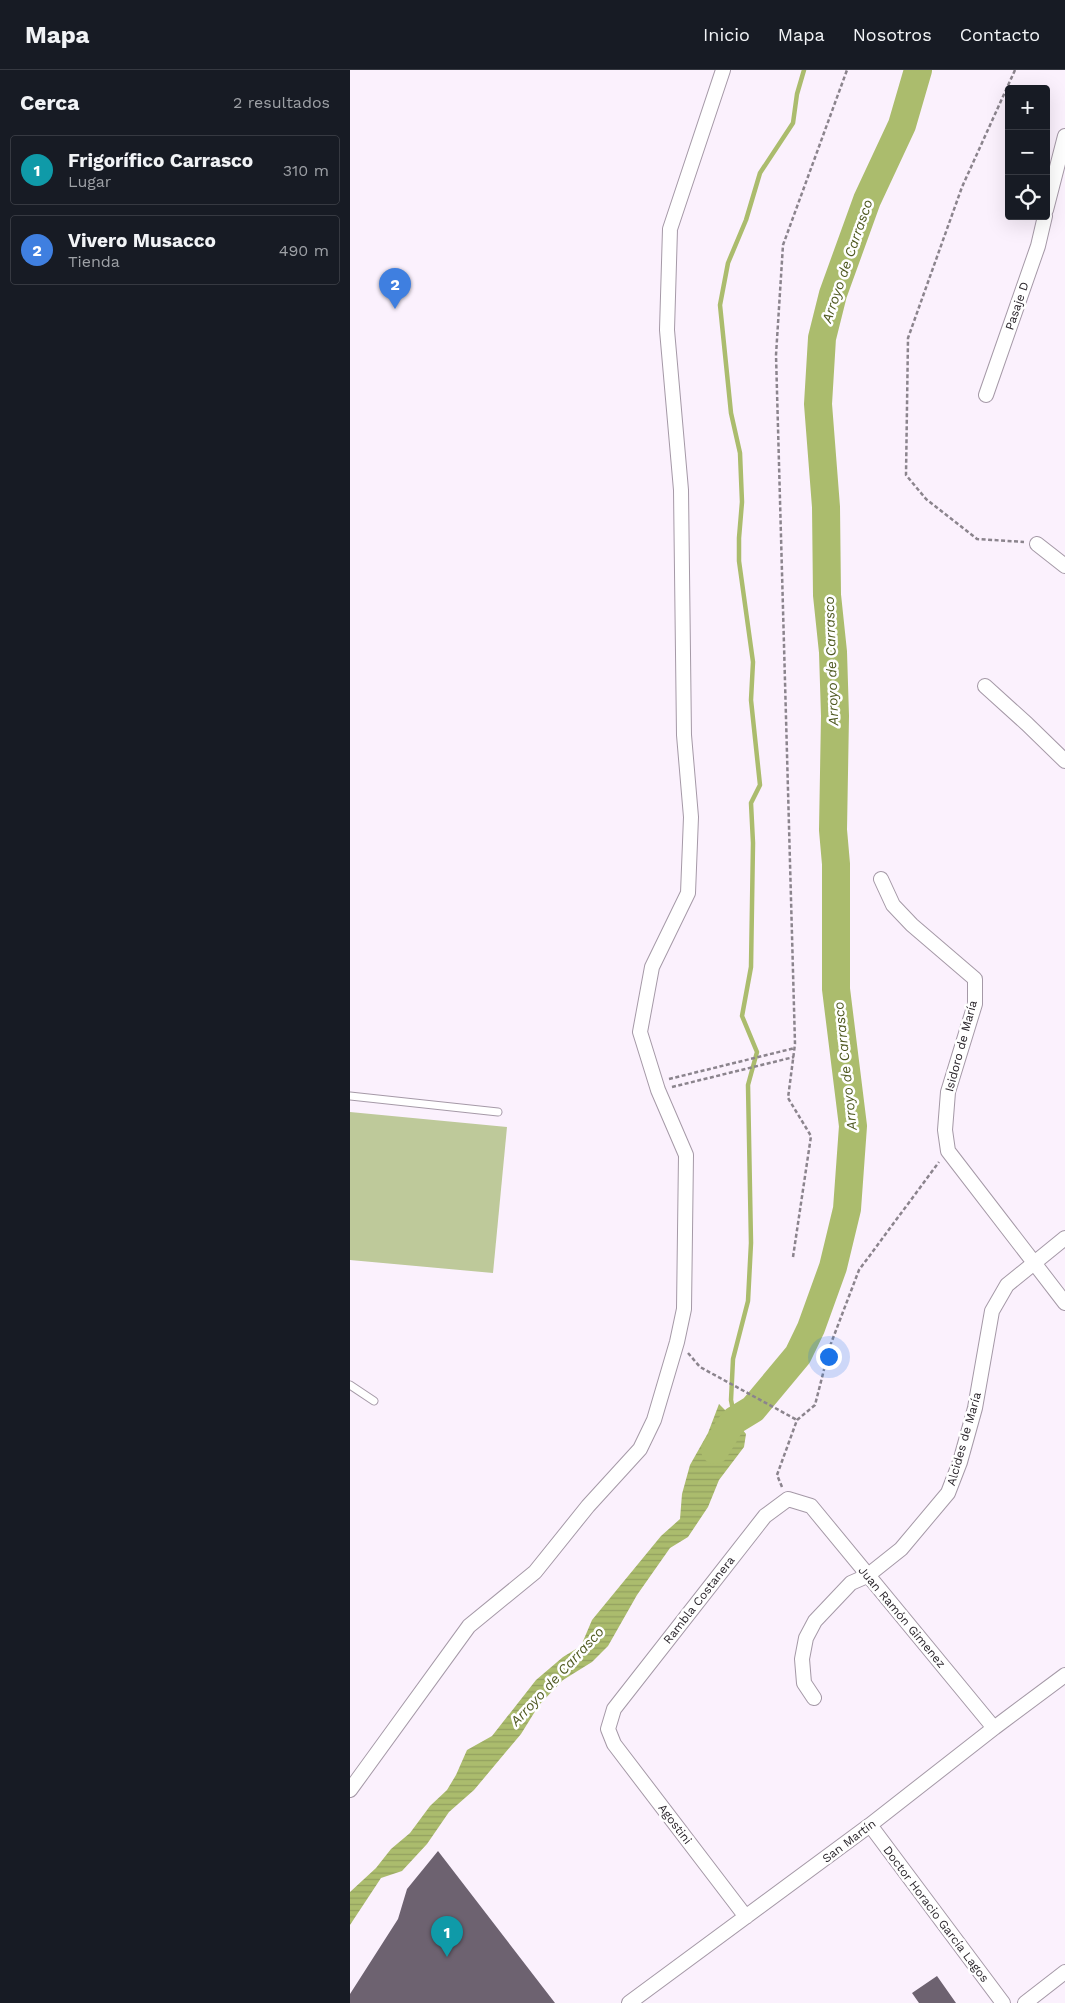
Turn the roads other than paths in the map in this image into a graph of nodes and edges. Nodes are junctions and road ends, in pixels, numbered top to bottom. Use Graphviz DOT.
graph roads {
  1 [pos="723,70"];
  2 [pos="1065,136"];
  3 [pos="1050,194"];
  4 [pos="1044,220"];
  5 [pos="986,395"];
  6 [pos="1037,544"];
  7 [pos="1065,566"];
  8 [pos="985,686"];
  9 [pos="1065,761"];
  10 [pos="881,879"];
  11 [pos="350,1096"];
  12 [pos="498,1112"];
  13 [pos="1065,1238"];
  14 [pos="1034,1262"];
  15 [pos="1065,1303"];
  16 [pos="350,1385"];
  17 [pos="374,1401"];
  18 [pos="788,1499"];
  19 [pos="867,1576"];
  20 [pos="1065,1675"];
  21 [pos="814,1698"];
  22 [pos="994,1728"];
  23 [pos="608,1729"];
  24 [pos="350,1790"];
  25 [pos="870,1825"];
  26 [pos="746,1917"];
  27 [pos="1065,1972"];
  28 [pos="630,2003"];
  29 [pos="1003,2003"];
  30 [pos="1025,2003"];
  1 -- 24 [label="street"];
  2 -- 3 [label="street"];
  4 -- 5 [label="street, Pasaje D"];
  6 -- 7 [label="street"];
  8 -- 9 [label="street"];
  10 -- 14 [label="street, Isidoro de María"];
  11 -- 12 [label="lane"];
  13 -- 14 [label="street, Alcides de María"];
  14 -- 15 [label="street"];
  14 -- 19 [label="street, Alcides de María"];
  16 -- 17 [label="lane"];
  18 -- 19 [label="street, Juan Ramón Gimenez"];
  18 -- 23 [label="street, Rambla Costanera"];
  19 -- 21 [label="street, Alcides de María"];
  19 -- 22 [label="street, Juan Ramón Gimenez"];
  20 -- 22 [label="street, San Martín"];
  22 -- 25 [label="street, San Martín"];
  23 -- 26 [label="street, Agostini"];
  25 -- 26 [label="street, San Martín"];
  25 -- 29 [label="street, Doctor Horacio García Lagos"];
  26 -- 28 [label="street, San Martín"];
  27 -- 30 [label="street"];
}
